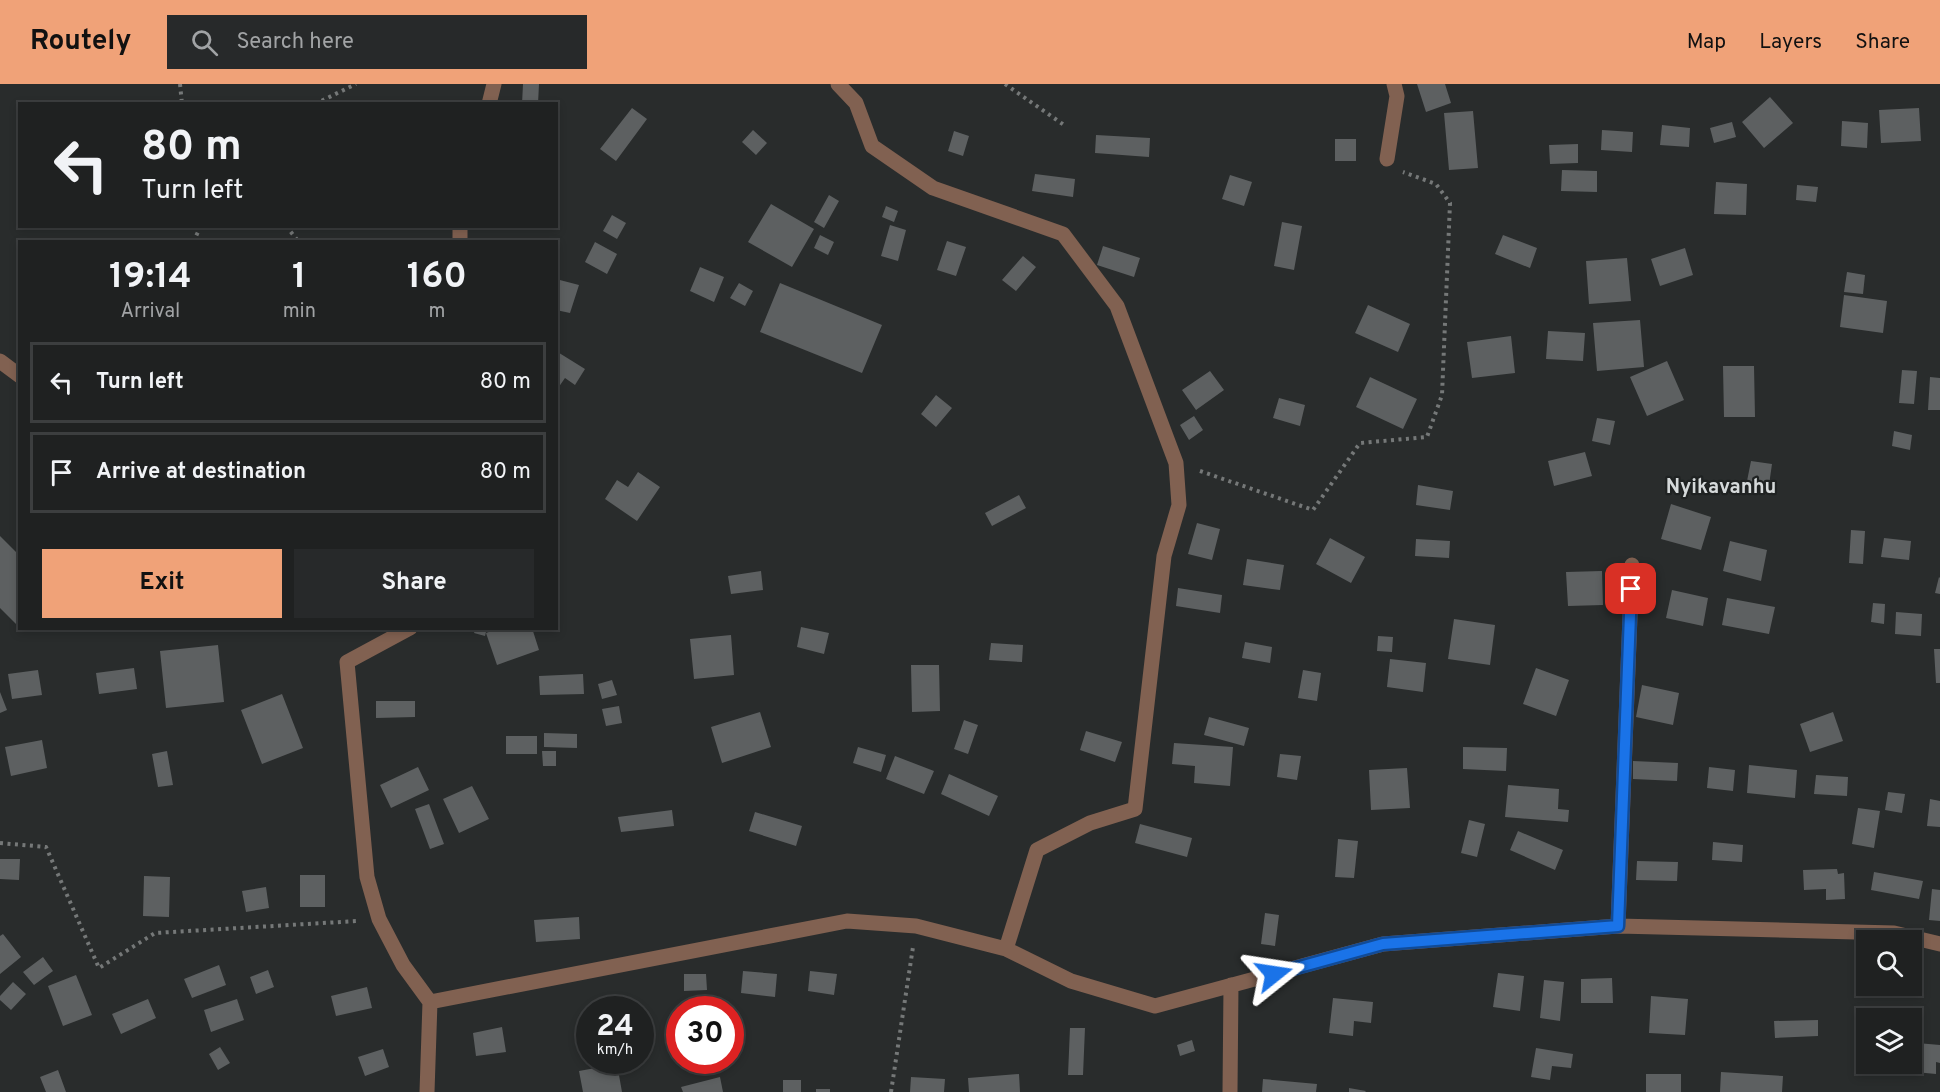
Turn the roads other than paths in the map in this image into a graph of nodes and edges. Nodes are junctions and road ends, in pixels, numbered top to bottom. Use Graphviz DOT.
graph roads {
  1 [pos="494,84"];
  2 [pos="838,84"];
  3 [pos="1394,84"];
  4 [pos="490,102"];
  5 [pos="1387,159"];
  6 [pos="0,361"];
  7 [pos="18,374"];
  8 [pos="1632,565"];
  9 [pos="406,630"];
  10 [pos="1618,926"];
  11 [pos="1940,944"];
  12 [pos="1006,949"];
  13 [pos="1231,985"];
  14 [pos="430,1002"];
  15 [pos="427,1092"];
  16 [pos="1230,1092"];
  1 -- 4 [label="street"];
  2 -- 12 [label="street"];
  3 -- 5 [label="street"];
  6 -- 7 [label="street"];
  8 -- 10 [label="street"];
  9 -- 14 [label="street"];
  10 -- 11 [label="street"];
  10 -- 13 [label="street"];
  12 -- 13 [label="street"];
  12 -- 14 [label="street"];
  13 -- 16 [label="street"];
  14 -- 15 [label="street"];
}
